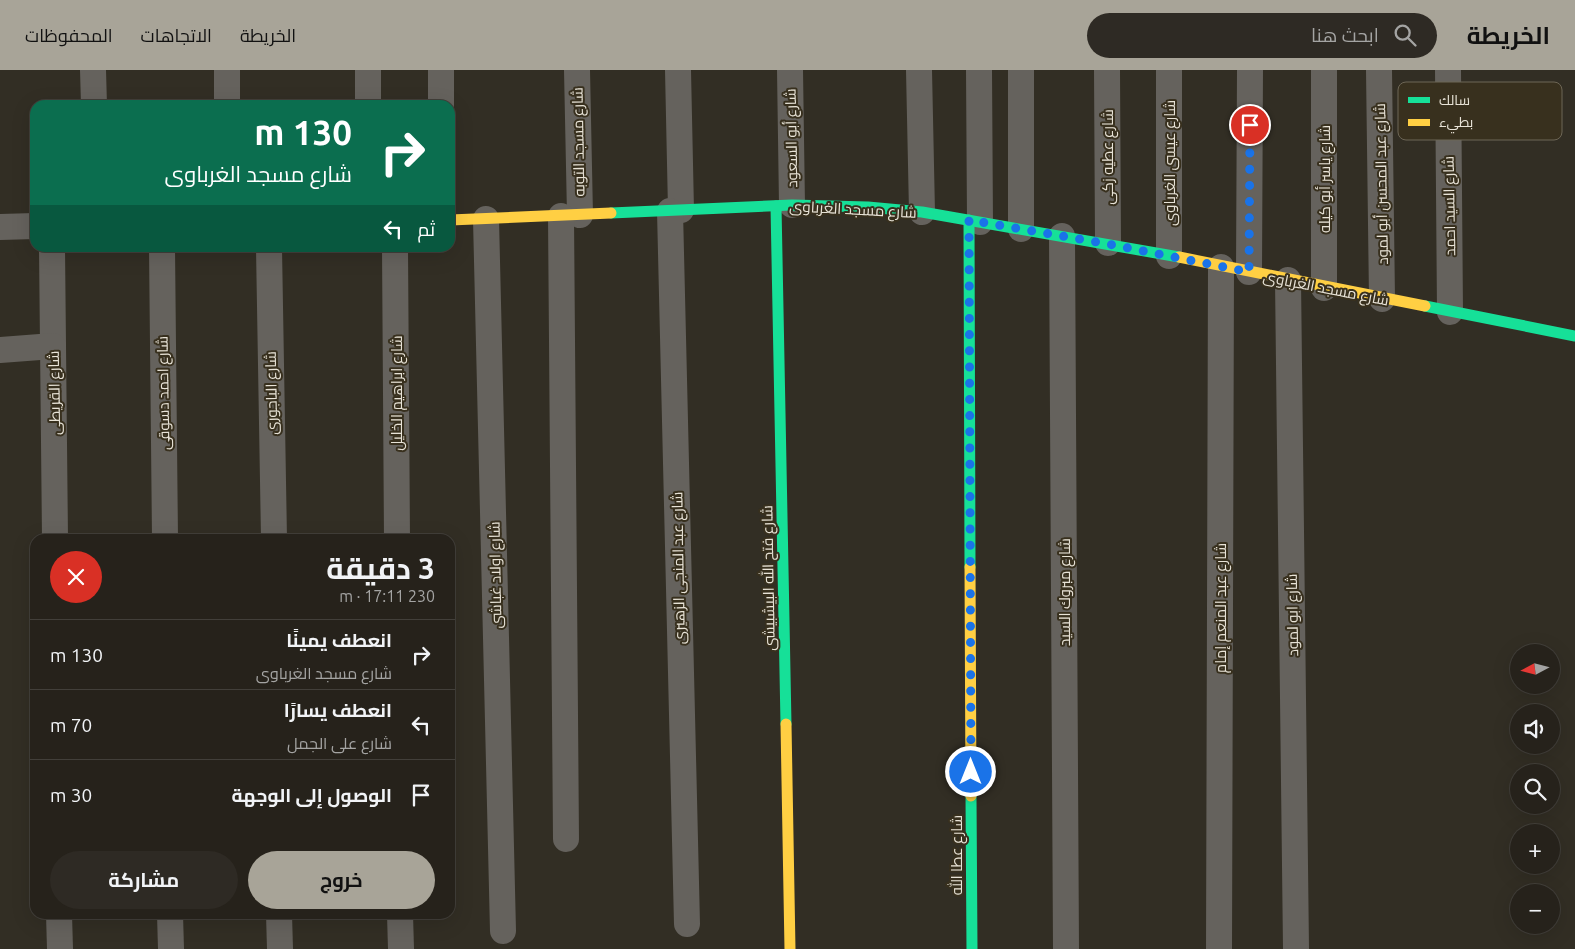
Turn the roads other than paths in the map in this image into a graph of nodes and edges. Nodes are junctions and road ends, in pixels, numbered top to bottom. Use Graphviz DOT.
graph roads {
  1 [pos="93,70"];
  2 [pos="227,70"];
  3 [pos="368,70"];
  4 [pos="440,70"];
  5 [pos="577,70"];
  6 [pos="678,70"];
  7 [pos="790,70"];
  8 [pos="919,70"];
  9 [pos="979,70"];
  10 [pos="1020,70"];
  11 [pos="1107,70"];
  12 [pos="1169,70"];
  13 [pos="1250,70"];
  14 [pos="1324,70"];
  15 [pos="1380,70"];
  16 [pos="94,100"];
  17 [pos="227,100"];
  18 [pos="368,100"];
  19 [pos="440,100"];
  20 [pos="1449,140"];
  21 [pos="784,206"];
  22 [pos="675,210"];
  23 [pos="922,212"];
  24 [pos="570,215"];
  25 [pos="486,219"];
  26 [pos="455,220"];
  27 [pos="975,221"];
  28 [pos="30,226"];
  29 [pos="0,227"];
  30 [pos="1021,229"];
  31 [pos="1062,236"];
  32 [pos="1108,244"];
  33 [pos="52,252"];
  34 [pos="162,252"];
  35 [pos="269,252"];
  36 [pos="395,252"];
  37 [pos="1169,256"];
  38 [pos="1221,267"];
  39 [pos="1249,272"];
  40 [pos="1288,280"];
  41 [pos="1324,288"];
  42 [pos="1382,298"];
  43 [pos="1450,312"];
  44 [pos="1575,336"];
  45 [pos="53,346"];
  46 [pos="0,350"];
  47 [pos="56,534"];
  48 [pos="165,534"];
  49 [pos="274,534"];
  50 [pos="397,534"];
  51 [pos="566,839"];
  52 [pos="60,919"];
  53 [pos="170,919"];
  54 [pos="279,919"];
  55 [pos="400,919"];
  56 [pos="687,924"];
  57 [pos="503,931"];
  58 [pos="60,949"];
  59 [pos="171,949"];
  60 [pos="280,949"];
  61 [pos="401,949"];
  62 [pos="790,949"];
  63 [pos="972,949"];
  64 [pos="1066,949"];
  65 [pos="1219,949"];
  66 [pos="1296,949"];
  1 -- 16 [label="street"];
  2 -- 17 [label="street"];
  3 -- 18 [label="street"];
  4 -- 19 [label="street"];
  5 -- 24 [label="street, شارع مسجد التوبه"];
  6 -- 22 [label="street, شارع عبد المنجى الزهيرى"];
  7 -- 21 [label="street, شارع أبو السعود"];
  8 -- 23 [label="street"];
  9 -- 27 [label="street"];
  10 -- 30 [label="street"];
  11 -- 32 [label="street, شارع عطيه زكى"];
  12 -- 37 [label="street, شارع عيسى الغرباوى"];
  13 -- 39 [label="street"];
  14 -- 41 [label="street, شارع ياسر أبو كيله"];
  15 -- 42 [label="street, شارع عبد المحسن أبو لمود"];
  20 -- 43 [label="street, شارع السيد احمد"];
  21 -- 22 [label="street, شارع مسجد الغرباوى"];
  21 -- 23 [label="street, شارع مسجد الغرباوى"];
  21 -- 62 [label="street, شارع فتح الله البيشبيشى"];
  22 -- 24 [label="street, شارع مسجد الغرباوى"];
  22 -- 56 [label="street, شارع عبد المنجى الزهيرى"];
  23 -- 27 [label="street, شارع مسجد الغرباوى"];
  24 -- 25 [label="street, شارع مسجد الغرباوى"];
  24 -- 51 [label="street, شارع مسجد التوبه"];
  25 -- 26 [label="street, شارع مسجد الغرباوى"];
  25 -- 57 [label="street, شارع اولاد غباشى"];
  27 -- 30 [label="street, شارع مسجد الغرباوى"];
  27 -- 63 [label="street, شارع عطا الله"];
  28 -- 29 [label="street"];
  30 -- 31 [label="street, شارع مسجد الغرباوى"];
  31 -- 32 [label="street, شارع مسجد الغرباوى"];
  31 -- 64 [label="street, شارع مبروك السيد"];
  32 -- 37 [label="street, شارع مسجد الغرباوى"];
  33 -- 45 [label="street, شارع القريطى"];
  34 -- 48 [label="street, شارع احمد دسوقى"];
  35 -- 49 [label="street, شارع الباجورى"];
  36 -- 50 [label="street, شارع ابراهيم الخليل"];
  37 -- 38 [label="street, شارع مسجد الغرباوى"];
  38 -- 39 [label="street, شارع مسجد الغرباوى"];
  38 -- 65 [label="street, شارع عبد المنعم إمام"];
  39 -- 40 [label="street, شارع مسجد الغرباوى"];
  40 -- 41 [label="street, شارع مسجد الغرباوى"];
  40 -- 66 [label="street, شارع ابو لمود"];
  41 -- 42 [label="street, شارع مسجد الغرباوى"];
  42 -- 43 [label="street, شارع مسجد الغرباوى"];
  43 -- 44 [label="street, شارع مسجد الغرباوى"];
  45 -- 46 [label="street"];
  45 -- 47 [label="street, شارع القريطى"];
  52 -- 58 [label="street"];
  53 -- 59 [label="street"];
  54 -- 60 [label="street"];
  55 -- 61 [label="street"];
}
